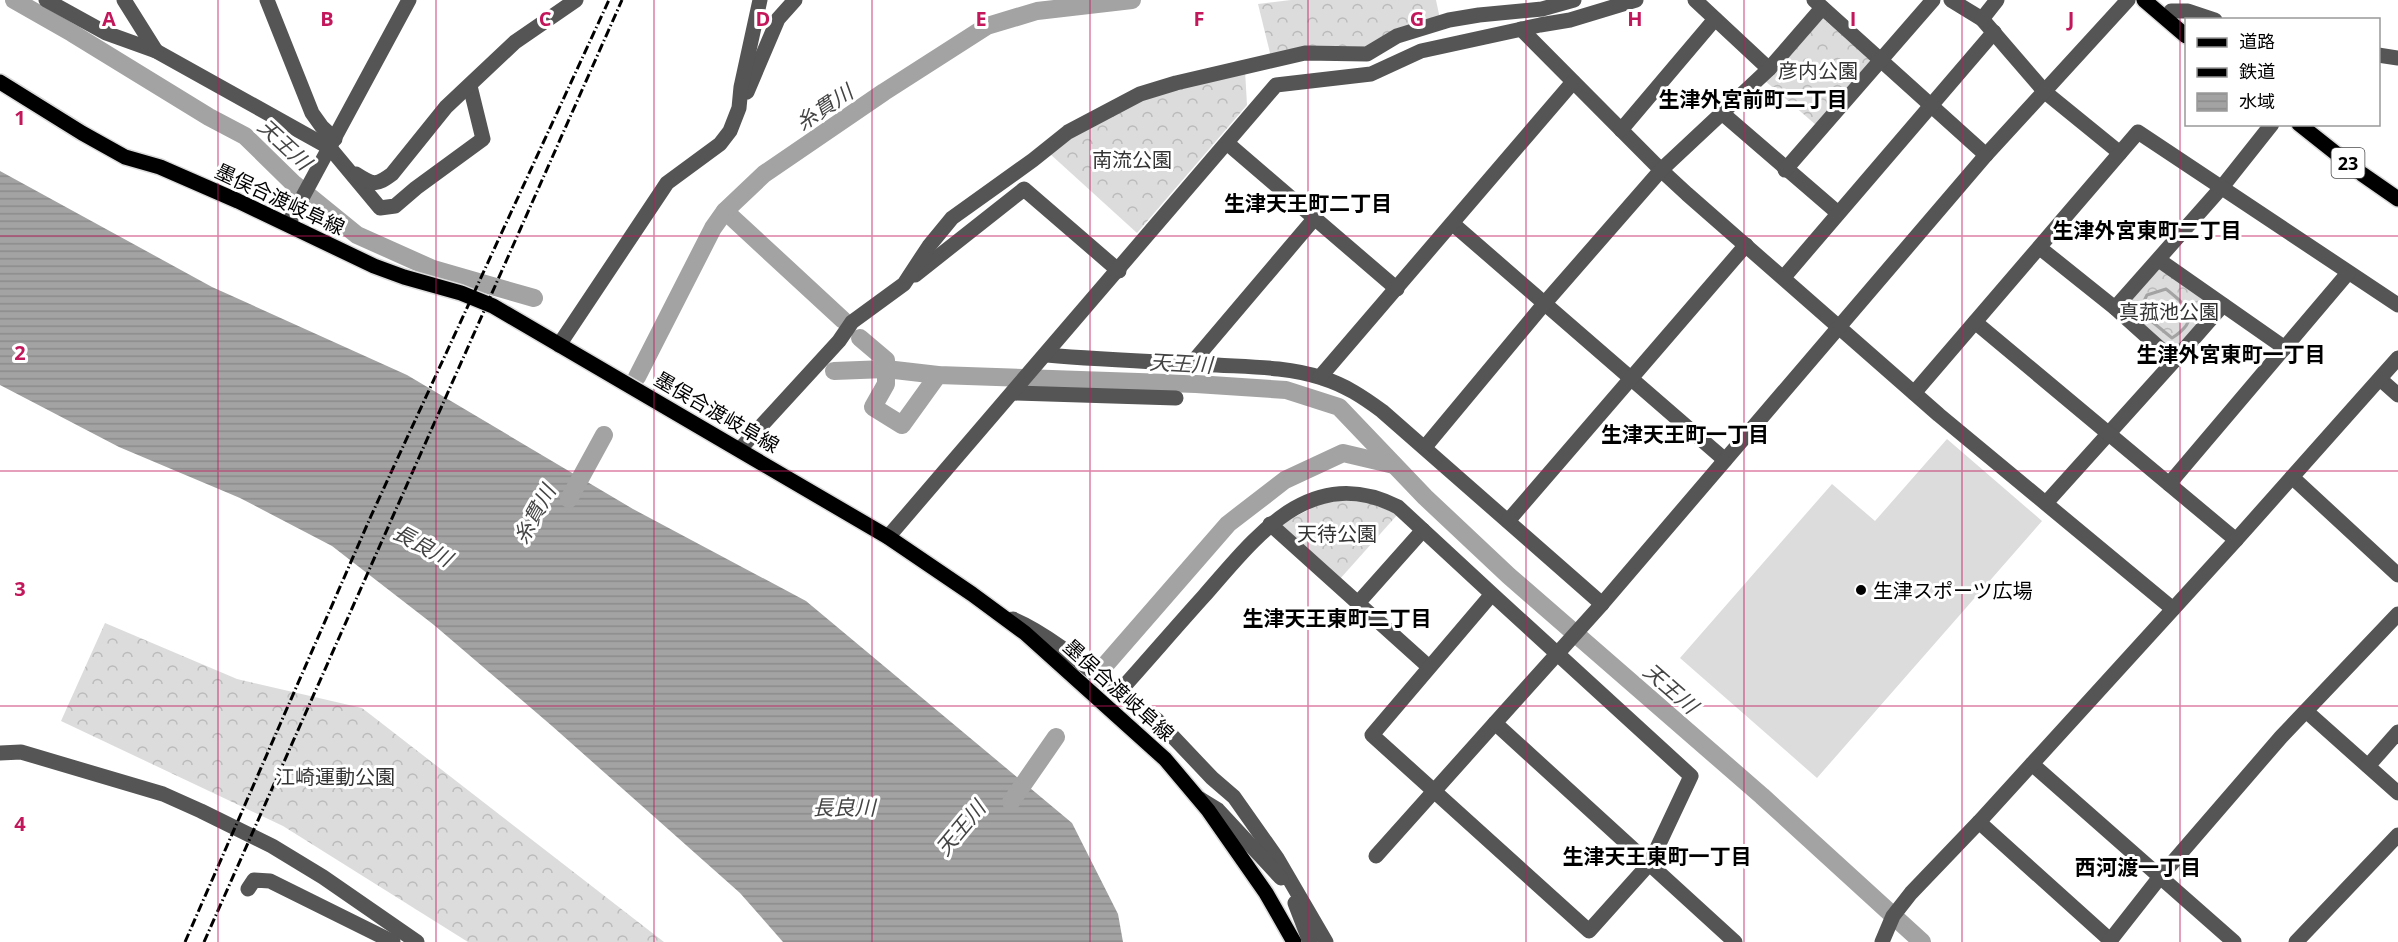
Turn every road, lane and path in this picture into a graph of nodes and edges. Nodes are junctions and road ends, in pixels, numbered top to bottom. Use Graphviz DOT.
graph roads {
  1 [pos="46,0"];
  2 [pos="124,0"];
  3 [pos="267,0"];
  4 [pos="408,0"];
  5 [pos="576,0"];
  6 [pos="760,0"];
  7 [pos="795,0"];
  8 [pos="1574,0"];
  9 [pos="1636,0"];
  10 [pos="1695,0"];
  11 [pos="1933,0"];
  12 [pos="1951,0"];
  13 [pos="1997,0"];
  14 [pos="2128,0"];
  15 [pos="2144,0"];
  16 [pos="2158,0"];
  17 [pos="1818,4"];
  18 [pos="1542,9"];
  19 [pos="1599,11"];
  20 [pos="2171,11"];
  21 [pos="2209,18"];
  22 [pos="1982,19"];
  23 [pos="1715,20"];
  24 [pos="2185,22"];
  25 [pos="1521,29"];
  26 [pos="1994,32"];
  27 [pos="2185,34"];
  28 [pos="156,51"];
  29 [pos="2380,55"];
  30 [pos="2398,58"];
  31 [pos="1880,60"];
  32 [pos="1769,69"];
  33 [pos="0,82"];
  34 [pos="1573,82"];
  35 [pos="470,86"];
  36 [pos="2045,92"];
  37 [pos="1930,106"];
  38 [pos="740,108"];
  39 [pos="1722,113"];
  40 [pos="2270,126"];
  41 [pos="2302,126"];
  42 [pos="2318,126"];
  43 [pos="1621,130"];
  44 [pos="333,143"];
  45 [pos="1227,143"];
  46 [pos="2120,153"];
  47 [pos="1986,155"];
  48 [pos="349,170"];
  49 [pos="1661,170"];
  50 [pos="1785,170"];
  51 [pos="2222,187"];
  52 [pos="2398,188"];
  53 [pos="2398,200"];
  54 [pos="1838,213"];
  55 [pos="1314,219"];
  56 [pos="290,222"];
  57 [pos="1453,224"];
  58 [pos="1746,245"];
  59 [pos="2040,248"];
  60 [pos="2158,260"];
  61 [pos="1119,270"];
  62 [pos="2348,273"];
  63 [pos="1784,277"];
  64 [pos="904,284"];
  65 [pos="1397,289"];
  66 [pos="1544,304"];
  67 [pos="2223,305"];
  68 [pos="2398,305"];
  69 [pos="2115,308"];
  70 [pos="1975,322"];
  71 [pos="1840,327"];
  72 [pos="559,345"];
  73 [pos="2285,348"];
  74 [pos="1045,358"];
  75 [pos="2398,358"];
  76 [pos="2174,361"];
  77 [pos="1191,364"];
  78 [pos="1320,377"];
  79 [pos="2380,379"];
  80 [pos="1631,380"];
  81 [pos="1017,389"];
  82 [pos="1914,393"];
  83 [pos="2398,395"];
  84 [pos="1176,398"];
  85 [pos="2108,433"];
  86 [pos="1425,447"];
  87 [pos="740,449"];
  88 [pos="1725,460"];
  89 [pos="2292,477"];
  90 [pos="2169,484"];
  91 [pos="2046,503"];
  92 [pos="1508,521"];
  93 [pos="1270,524"];
  94 [pos="1423,530"];
  95 [pos="888,537"];
  96 [pos="2236,540"];
  97 [pos="2398,575"];
  98 [pos="1492,594"];
  99 [pos="1358,603"];
  100 [pos="1600,607"];
  101 [pos="2173,609"];
  102 [pos="997,612"];
  103 [pos="2395,625"];
  104 [pos="1559,652"];
  105 [pos="1429,667"];
  106 [pos="1118,693"];
  107 [pos="2306,711"];
  108 [pos="1495,723"];
  109 [pos="2398,732"];
  110 [pos="0,753"];
  111 [pos="2032,764"];
  112 [pos="2368,766"];
  113 [pos="1434,790"];
  114 [pos="2398,793"];
  115 [pos="1199,799"];
  116 [pos="1979,822"];
  117 [pos="2398,836"];
  118 [pos="1376,856"];
  119 [pos="1650,863"];
  120 [pos="2160,877"];
  121 [pos="1292,882"];
  122 [pos="248,889"];
  123 [pos="376,938"];
  124 [pos="2110,941"];
  125 [pos="393,942"];
  126 [pos="417,942"];
  127 [pos="1294,942"];
  128 [pos="1310,942"];
  129 [pos="1326,942"];
  130 [pos="1735,942"];
  131 [pos="1882,942"];
  132 [pos="2234,942"];
  133 [pos="2296,942"];
  1 -- 28 [label="street"];
  2 -- 28 [label="street"];
  3 -- 44 [label="street"];
  4 -- 44 [label="street"];
  5 -- 35 [label="street"];
  6 -- 38 [label="street"];
  7 -- 38 [label="street"];
  8 -- 18 [label="street"];
  9 -- 19 [label="street"];
  10 -- 23 [label="street"];
  11 -- 31 [label="street"];
  12 -- 22 [label="street"];
  13 -- 22 [label="street"];
  14 -- 36 [label="street"];
  15 -- 27 [label="main road"];
  16 -- 20 [label="main road"];
  17 -- 31 [label="street"];
  17 -- 32 [label="street"];
  18 -- 19 [label="street"];
  18 -- 64 [label="street"];
  19 -- 25 [label="street"];
  20 -- 21 [label="street"];
  20 -- 24 [label="main road"];
  22 -- 26 [label="street"];
  23 -- 32 [label="street"];
  23 -- 43 [label="street"];
  25 -- 34 [label="street"];
  25 -- 45 [label="street"];
  26 -- 36 [label="street"];
  26 -- 37 [label="street"];
  28 -- 44 [label="street"];
  29 -- 30 [label="street"];
  31 -- 37 [label="street"];
  31 -- 50 [label="street"];
  32 -- 39 [label="street"];
  33 -- 56 [label="main road, 墨俣合渡岐阜線"];
  34 -- 43 [label="street"];
  34 -- 57 [label="street"];
  35 -- 48 [label="street"];
  35 -- 48 [label="street"];
  36 -- 46 [label="street"];
  36 -- 47 [label="street"];
  37 -- 47 [label="street"];
  37 -- 54 [label="street"];
  38 -- 72 [label="street"];
  39 -- 49 [label="street"];
  39 -- 50 [label="street"];
  40 -- 51 [label="street"];
  41 -- 53 [label="main road, 23"];
  42 -- 52 [label="main road, 23"];
  43 -- 49 [label="street"];
  44 -- 48 [label="street"];
  44 -- 56 [label="street"];
  45 -- 55 [label="street"];
  45 -- 61 [label="street"];
  46 -- 51 [label="street"];
  46 -- 59 [label="street"];
  47 -- 71 [label="street"];
  49 -- 58 [label="street"];
  49 -- 66 [label="street"];
  50 -- 54 [label="street"];
  51 -- 60 [label="street"];
  51 -- 62 [label="street"];
  54 -- 63 [label="street"];
  55 -- 65 [label="street"];
  55 -- 77 [label="street"];
  56 -- 72 [label="main road, 墨俣合渡岐阜線"];
  57 -- 65 [label="street"];
  57 -- 66 [label="street"];
  58 -- 63 [label="street"];
  58 -- 80 [label="street"];
  59 -- 69 [label="street"];
  59 -- 70 [label="street"];
  60 -- 67 [label="street"];
  60 -- 69 [label="street"];
  61 -- 64 [label="street"];
  61 -- 74 [label="street"];
  62 -- 68 [label="street"];
  62 -- 73 [label="street"];
  63 -- 71 [label="street"];
  64 -- 87 [label="street"];
  65 -- 78 [label="street"];
  66 -- 80 [label="street"];
  66 -- 86 [label="street"];
  67 -- 73 [label="street"];
  67 -- 76 [label="street"];
  69 -- 76 [label="street"];
  70 -- 82 [label="street"];
  70 -- 85 [label="street"];
  71 -- 82 [label="street"];
  71 -- 88 [label="street"];
  72 -- 87 [label="main road, 墨俣合渡岐阜線"];
  73 -- 90 [label="street"];
  74 -- 77 [label="street"];
  74 -- 81 [label="street"];
  75 -- 79 [label="street"];
  76 -- 85 [label="street"];
  77 -- 78 [label="street"];
  78 -- 86 [label="street"];
  79 -- 83 [label="street"];
  79 -- 89 [label="street"];
  80 -- 88 [label="street"];
  80 -- 92 [label="street"];
  81 -- 84 [label="street"];
  81 -- 95 [label="street"];
  82 -- 91 [label="street"];
  85 -- 90 [label="street"];
  85 -- 91 [label="street"];
  86 -- 92 [label="street"];
  87 -- 95 [label="main road, 墨俣合渡岐阜線"];
  88 -- 100 [label="street"];
  89 -- 96 [label="street"];
  89 -- 97 [label="street"];
  90 -- 96 [label="street"];
  91 -- 101 [label="street"];
  92 -- 100 [label="street"];
  93 -- 94 [label="street"];
  93 -- 99 [label="street"];
  93 -- 106 [label="street"];
  94 -- 98 [label="street"];
  94 -- 99 [label="street"];
  95 -- 102 [label="main road, 墨俣合渡岐阜線"];
  96 -- 101 [label="street"];
  98 -- 104 [label="street"];
  98 -- 105 [label="street"];
  99 -- 105 [label="street"];
  100 -- 104 [label="street"];
  101 -- 111 [label="street"];
  102 -- 106 [label="street"];
  102 -- 115 [label="main road, 墨俣合渡岐阜線"];
  103 -- 107 [label="street"];
  104 -- 108 [label="street"];
  104 -- 119 [label="street"];
  105 -- 113 [label="street"];
  106 -- 121 [label="street"];
  107 -- 112 [label="street"];
  107 -- 120 [label="street"];
  108 -- 113 [label="street"];
  108 -- 119 [label="street"];
  109 -- 112 [label="street"];
  110 -- 126 [label="street"];
  111 -- 116 [label="street"];
  111 -- 120 [label="street"];
  112 -- 114 [label="street"];
  113 -- 118 [label="street"];
  113 -- 119 [label="street"];
  115 -- 121 [label="street"];
  115 -- 127 [label="main road, 墨俣合渡岐阜線"];
  116 -- 124 [label="street"];
  116 -- 131 [label="street"];
  117 -- 133 [label="street"];
  119 -- 130 [label="street"];
  120 -- 124 [label="street"];
  120 -- 132 [label="street"];
  121 -- 128 [label="street"];
  121 -- 129 [label="street"];
  122 -- 123 [label="street"];
  123 -- 125 [label="street"];
}
